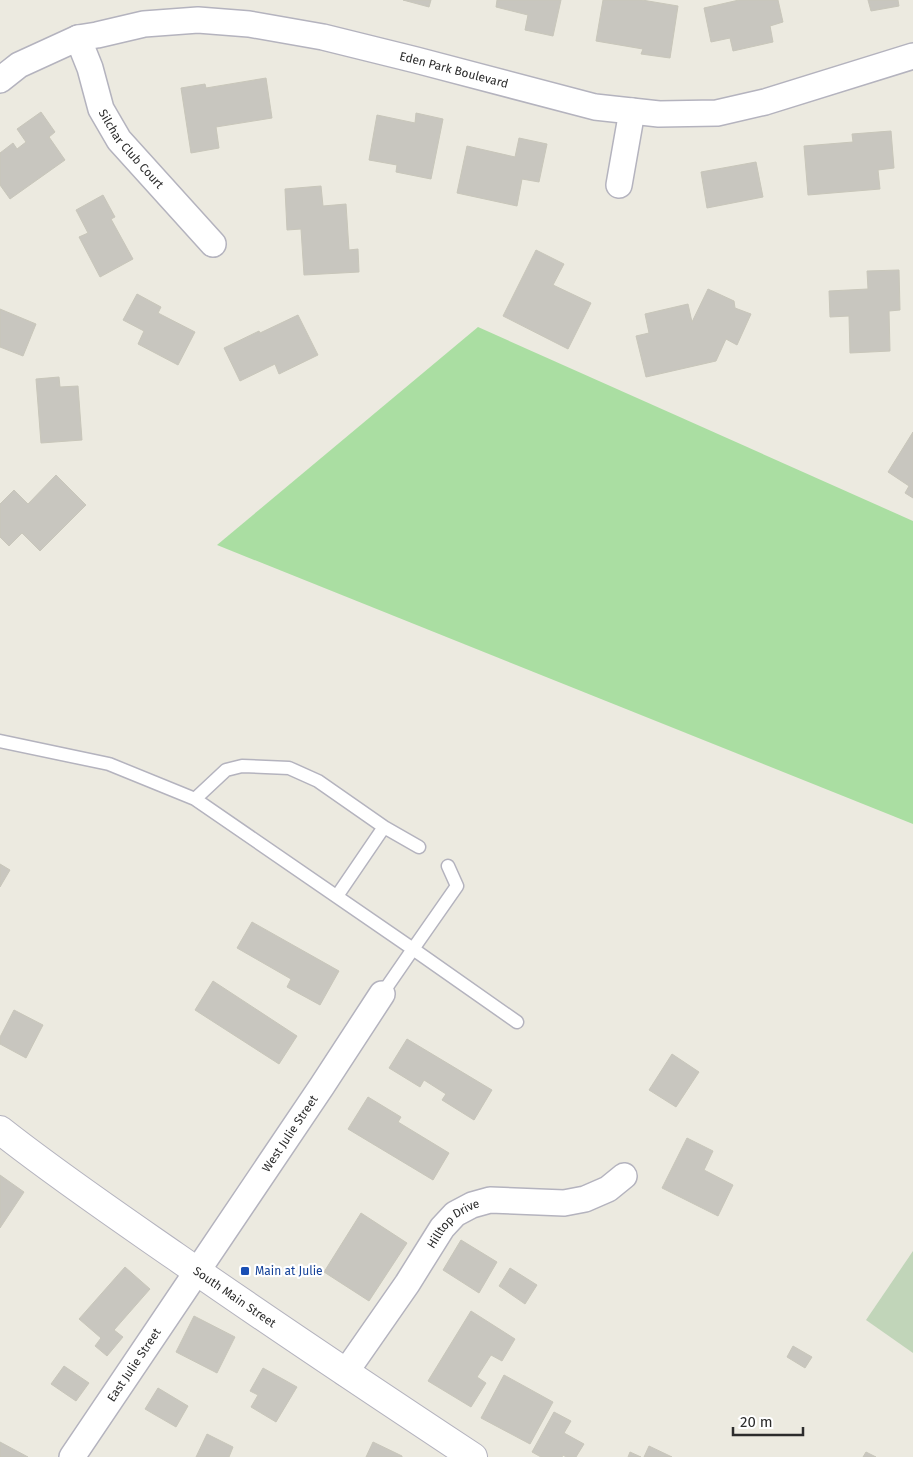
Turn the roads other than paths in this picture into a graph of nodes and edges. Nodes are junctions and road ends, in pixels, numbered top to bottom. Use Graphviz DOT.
graph roads {
  1 [pos="78,38"];
  2 [pos="913,56"];
  3 [pos="0,80"];
  4 [pos="632,111"];
  5 [pos="619,185"];
  6 [pos="213,244"];
  7 [pos="0,741"];
  8 [pos="195,799"];
  9 [pos="384,827"];
  10 [pos="419,848"];
  11 [pos="448,866"];
  12 [pos="337,896"];
  13 [pos="413,949"];
  14 [pos="382,994"];
  15 [pos="517,1022"];
  16 [pos="0,1130"];
  17 [pos="624,1176"];
  18 [pos="196,1271"];
  19 [pos="345,1373"];
  20 [pos="72,1457"];
  21 [pos="473,1457"];
  1 -- 3 [label="street, Eden Park Boulevard"];
  1 -- 4 [label="street, Eden Park Boulevard"];
  1 -- 6 [label="street, Silchar Club Court"];
  2 -- 4 [label="street, Eden Park Boulevard"];
  4 -- 5 [label="street"];
  7 -- 8 [label="lane"];
  8 -- 9 [label="lane"];
  8 -- 12 [label="lane"];
  9 -- 10 [label="lane"];
  9 -- 12 [label="lane"];
  11 -- 13 [label="lane"];
  12 -- 13 [label="lane"];
  13 -- 14 [label="lane"];
  13 -- 15 [label="lane"];
  14 -- 18 [label="street, West Julie Street"];
  16 -- 18 [label="main road, South Main Street"];
  17 -- 19 [label="street, Hilltop Drive"];
  18 -- 19 [label="main road, South Main Street"];
  18 -- 20 [label="street, East Julie Street"];
  19 -- 21 [label="main road, South Main Street"];
}
